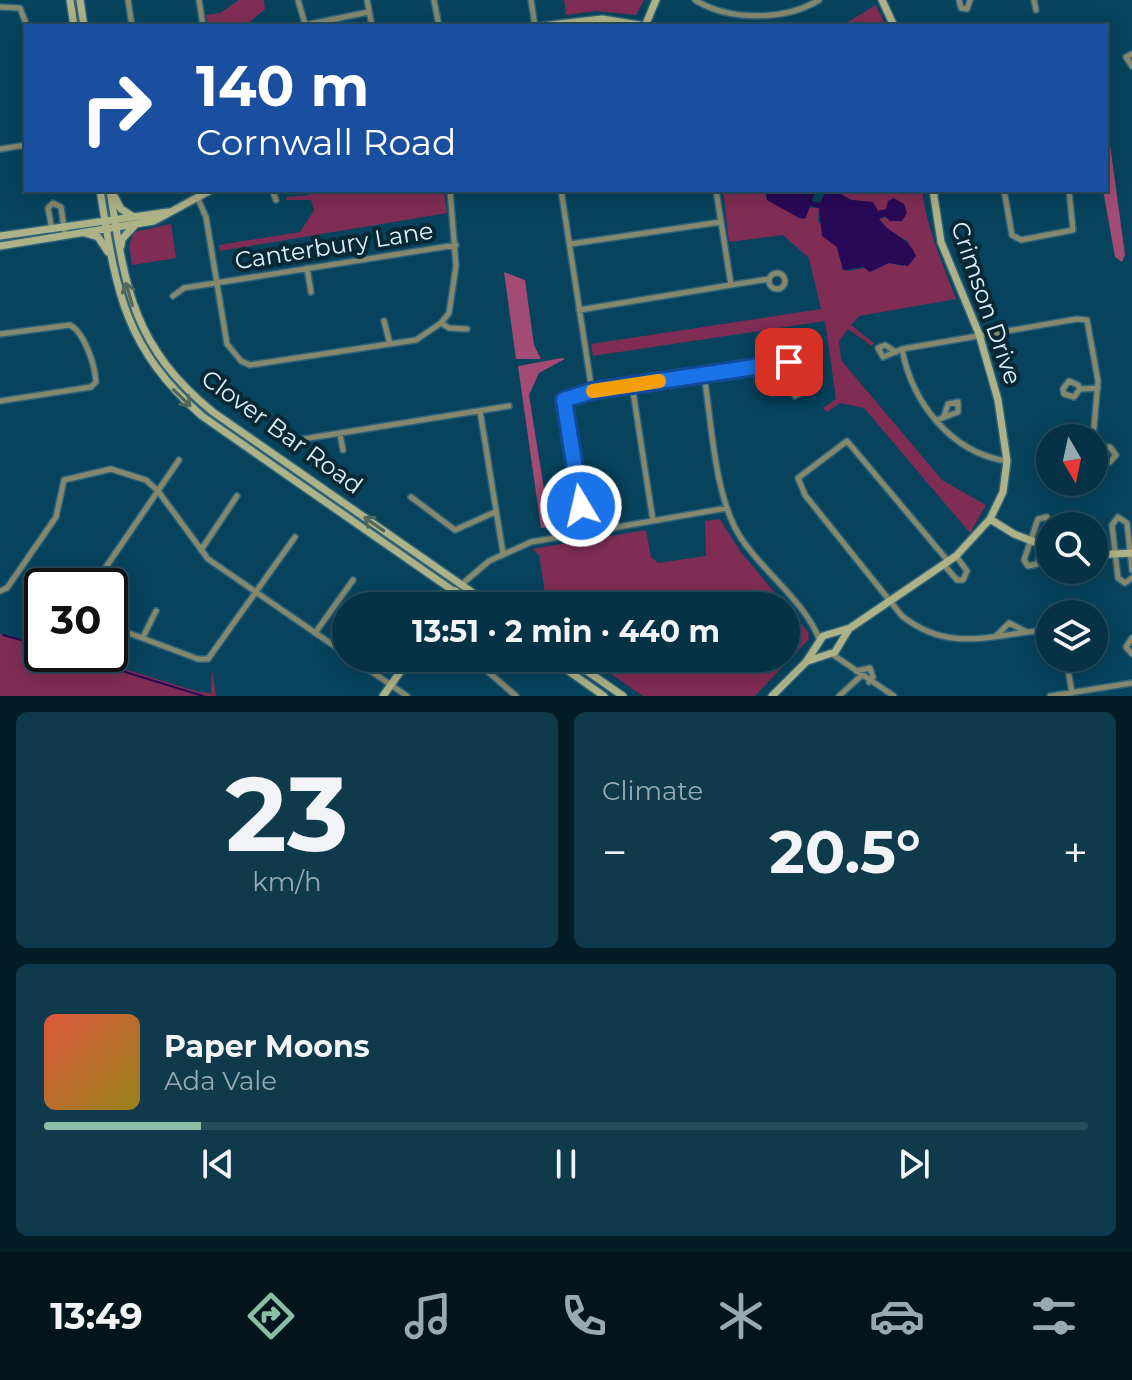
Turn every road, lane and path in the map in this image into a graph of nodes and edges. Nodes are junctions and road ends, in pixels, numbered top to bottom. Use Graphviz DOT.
graph roads {
  1 [pos="70,0"];
  2 [pos="80,0"];
  3 [pos="128,0"];
  4 [pos="199,0"];
  5 [pos="298,0"];
  6 [pos="367,0"];
  7 [pos="434,0"];
  8 [pos="531,0"];
  9 [pos="656,0"];
  10 [pos="695,0"];
  11 [pos="819,0"];
  12 [pos="959,0"];
  13 [pos="970,0"];
  14 [pos="1034,0"];
  15 [pos="885,1"];
  16 [pos="0,7"];
  17 [pos="1036,10"];
  18 [pos="369,12"];
  19 [pos="26,24"];
  20 [pos="74,24"];
  21 [pos="84,24"];
  22 [pos="132,24"];
  23 [pos="203,24"];
  24 [pos="303,24"];
  25 [pos="308,24"];
  26 [pos="372,24"];
  27 [pos="439,24"];
  28 [pos="535,24"];
  29 [pos="559,24"];
  30 [pos="632,24"];
  31 [pos="645,24"];
  32 [pos="893,24"];
  33 [pos="1132,54"];
  34 [pos="1132,66"];
  35 [pos="24,145"];
  36 [pos="0,149"];
  37 [pos="100,192"];
  38 [pos="111,192"];
  39 [pos="112,192"];
  40 [pos="208,192"];
  41 [pos="273,192"];
  42 [pos="450,192"];
  43 [pos="561,192"];
  44 [pos="716,192"];
  45 [pos="933,192"];
  46 [pos="1004,192"];
  47 [pos="1069,192"];
  48 [pos="198,199"];
  49 [pos="276,200"];
  50 [pos="134,221"];
  51 [pos="89,222"];
  52 [pos="112,222"];
  53 [pos="721,222"];
  54 [pos="52,228"];
  55 [pos="106,229"];
  56 [pos="65,231"];
  57 [pos="83,233"];
  58 [pos="0,236"];
  59 [pos="53,238"];
  60 [pos="570,244"];
  61 [pos="456,245"];
  62 [pos="0,246"];
  63 [pos="111,256"];
  64 [pos="121,256"];
  65 [pos="307,268"];
  66 [pos="769,279"];
  67 [pos="217,283"];
  68 [pos="731,285"];
  69 [pos="311,292"];
  70 [pos="173,296"];
  71 [pos="579,310"];
  72 [pos="384,321"];
  73 [pos="441,323"];
  74 [pos="467,329"];
  75 [pos="0,334"];
  76 [pos="979,334"];
  77 [pos="390,344"];
  78 [pos="704,375"];
  79 [pos="798,377"];
  80 [pos="632,385"];
  81 [pos="1098,388"];
  82 [pos="1080,389"];
  83 [pos="592,391"];
  84 [pos="0,401"];
  85 [pos="509,406"];
  86 [pos="480,411"];
  87 [pos="944,416"];
  88 [pos="937,420"];
  89 [pos="1094,424"];
  90 [pos="340,434"];
  91 [pos="296,444"];
  92 [pos="1108,447"];
  93 [pos="343,450"];
  94 [pos="179,460"];
  95 [pos="1007,461"];
  96 [pos="1108,462"];
  97 [pos="158,491"];
  98 [pos="237,496"];
  99 [pos="411,497"];
  100 [pos="727,508"];
  101 [pos="495,512"];
  102 [pos="990,519"];
  103 [pos="653,521"];
  104 [pos="1036,524"];
  105 [pos="585,532"];
  106 [pos="295,537"];
  107 [pos="1029,541"];
  108 [pos="1036,543"];
  109 [pos="201,550"];
  110 [pos="503,553"];
  111 [pos="1131,553"];
  112 [pos="1108,555"];
  113 [pos="1113,555"];
  114 [pos="956,556"];
  115 [pos="946,564"];
  116 [pos="1036,564"];
  117 [pos="105,568"];
  118 [pos="1132,570"];
  119 [pos="1132,578"];
  120 [pos="353,580"];
  121 [pos="0,591"];
  122 [pos="456,591"];
  123 [pos="258,593"];
  124 [pos="893,601"];
  125 [pos="156,611"];
  126 [pos="812,623"];
  127 [pos="850,628"];
  128 [pos="1036,631"];
  129 [pos="128,632"];
  130 [pos="1027,632"];
  131 [pos="315,633"];
  132 [pos="831,634"];
  133 [pos="143,637"];
  134 [pos="995,637"];
  135 [pos="1132,638"];
  136 [pos="820,642"];
  137 [pos="332,645"];
  138 [pos="839,646"];
  139 [pos="828,653"];
  140 [pos="1132,654"];
  141 [pos="806,662"];
  142 [pos="847,664"];
  143 [pos="373,672"];
  144 [pos="400,672"];
  145 [pos="488,672"];
  146 [pos="570,672"];
  147 [pos="588,672"];
  148 [pos="1068,672"];
  149 [pos="858,674"];
  150 [pos="869,682"];
  151 [pos="1132,683"];
  152 [pos="391,684"];
  153 [pos="1072,693"];
  154 [pos="383,696"];
  155 [pos="407,696"];
  156 [pos="516,696"];
  157 [pos="604,696"];
  158 [pos="623,696"];
  159 [pos="772,696"];
  160 [pos="839,696"];
  161 [pos="894,696"];
  162 [pos="1050,696"];
  1 -- 20 [label="main road"];
  2 -- 21 [label="main road"];
  3 -- 22 [label="street"];
  4 -- 23 [label="street"];
  5 -- 24 [label="street"];
  6 -- 18 [label="street"];
  7 -- 27 [label="street"];
  8 -- 28 [label="street"];
  9 -- 31 [label="main road"];
  10 -- 11 [label="street"];
  12 -- 13 [label="street"];
  14 -- 17 [label="street"];
  15 -- 32 [label="main road"];
  16 -- 19 [label="street"];
  18 -- 25 [label="street"];
  18 -- 26 [label="street"];
  29 -- 30 [label="main road"];
  33 -- 34 [label="street"];
  35 -- 36 [label="street"];
  37 -- 51 [label="main road"];
  37 -- 52 [label="main road, Clover Bar Road"];
  38 -- 52 [label="main road, Clover Bar Road"];
  39 -- 50 [label="main road"];
  40 -- 48 [label="main road"];
  41 -- 49 [label="street"];
  42 -- 61 [label="street"];
  43 -- 60 [label="street"];
  44 -- 53 [label="street"];
  45 -- 76 [label="main road, Crimson Drive"];
  46 -- 47 [label="street"];
  48 -- 50 [label="main road"];
  48 -- 67 [label="street"];
  50 -- 52 [label="main road"];
  50 -- 64 [label="main road"];
  51 -- 52 [label="main road"];
  51 -- 56 [label="main road"];
  52 -- 55 [label="main road"];
  52 -- 64 [label="main road, Clover Bar Road"];
  53 -- 60 [label="street"];
  53 -- 68 [label="street"];
  54 -- 56 [label="main road"];
  54 -- 56 [label="street"];
  54 -- 58 [label="main road"];
  54 -- 59 [label="street"];
  55 -- 57 [label="main road"];
  55 -- 63 [label="main road, Clover Bar Road"];
  56 -- 57 [label="main road"];
  56 -- 59 [label="main road"];
  57 -- 63 [label="main road"];
  59 -- 62 [label="main road"];
  60 -- 71 [label="street"];
  61 -- 65 [label="street, Canterbury Lane"];
  61 -- 73 [label="street"];
  63 -- 122 [label="main road, Clover Bar Road, one-way"];
  122 -- 64 [label="main road, Clover Bar Road, one-way"];
  65 -- 67 [label="street, Canterbury Lane"];
  65 -- 69 [label="street"];
  66 -- 68 [label="street"];
  67 -- 70 [label="street, Canterbury Lane"];
  67 -- 77 [label="street"];
  68 -- 71 [label="street"];
  71 -- 83 [label="street"];
  72 -- 77 [label="street"];
  73 -- 74 [label="street"];
  73 -- 77 [label="street"];
  75 -- 84 [label="street"];
  76 -- 81 [label="street"];
  76 -- 88 [label="street"];
  76 -- 95 [label="main road, Crimson Drive"];
  78 -- 79 [label="street"];
  78 -- 80 [label="street"];
  78 -- 100 [label="street"];
  80 -- 83 [label="street"];
  80 -- 103 [label="street"];
  81 -- 82 [label="street"];
  81 -- 89 [label="street"];
  83 -- 105 [label="street"];
  85 -- 86 [label="street"];
  86 -- 90 [label="street"];
  86 -- 101 [label="street"];
  87 -- 88 [label="street"];
  88 -- 95 [label="street"];
  90 -- 91 [label="street"];
  90 -- 93 [label="street"];
  92 -- 96 [label="street"];
  94 -- 97 [label="street"];
  95 -- 102 [label="main road, Crimson Drive"];
  97 -- 109 [label="street"];
  97 -- 117 [label="street"];
  97 -- 121 [label="street"];
  98 -- 109 [label="street"];
  99 -- 101 [label="street"];
  100 -- 103 [label="street"];
  100 -- 126 [label="street"];
  101 -- 110 [label="street"];
  102 -- 107 [label="main road"];
  102 -- 114 [label="main road, Crimson Drive"];
  103 -- 105 [label="street"];
  104 -- 107 [label="street"];
  105 -- 110 [label="street"];
  106 -- 123 [label="street"];
  107 -- 108 [label="main road"];
  107 -- 116 [label="street"];
  109 -- 123 [label="street"];
  110 -- 122 [label="street"];
  111 -- 113 [label="main road"];
  111 -- 113 [label="street"];
  111 -- 118 [label="street"];
  112 -- 113 [label="main road"];
  113 -- 119 [label="street"];
  114 -- 115 [label="main road, Crimson Drive"];
  114 -- 115 [label="street"];
  115 -- 124 [label="main road, Crimson Drive"];
  115 -- 124 [label="street"];
  120 -- 131 [label="street"];
  123 -- 131 [label="street"];
  123 -- 133 [label="street"];
  124 -- 127 [label="main road, Crimson Drive"];
  124 -- 134 [label="street"];
  125 -- 133 [label="street"];
  126 -- 132 [label="street"];
  126 -- 136 [label="street"];
  127 -- 132 [label="main road, Crimson Drive"];
  127 -- 138 [label="main road, Crimson Drive"];
  128 -- 130 [label="street"];
  129 -- 133 [label="street"];
  130 -- 134 [label="street"];
  130 -- 134 [label="street"];
  131 -- 137 [label="street"];
  132 -- 136 [label="main road, Crimson Drive"];
  132 -- 138 [label="main road"];
  135 -- 140 [label="street"];
  136 -- 139 [label="main road"];
  136 -- 141 [label="main road"];
  138 -- 139 [label="main road"];
  138 -- 142 [label="street"];
  139 -- 141 [label="main road"];
  139 -- 142 [label="street"];
  141 -- 159 [label="main road"];
  142 -- 149 [label="street"];
  143 -- 152 [label="street"];
  144 -- 152 [label="main road"];
  145 -- 156 [label="street"];
  146 -- 157 [label="main road"];
  147 -- 158 [label="main road"];
  148 -- 153 [label="street"];
  149 -- 150 [label="street"];
  149 -- 150 [label="street"];
  149 -- 160 [label="street"];
  150 -- 161 [label="street"];
  151 -- 153 [label="street"];
  152 -- 154 [label="main road"];
  152 -- 155 [label="street"];
  153 -- 162 [label="street"];
}
